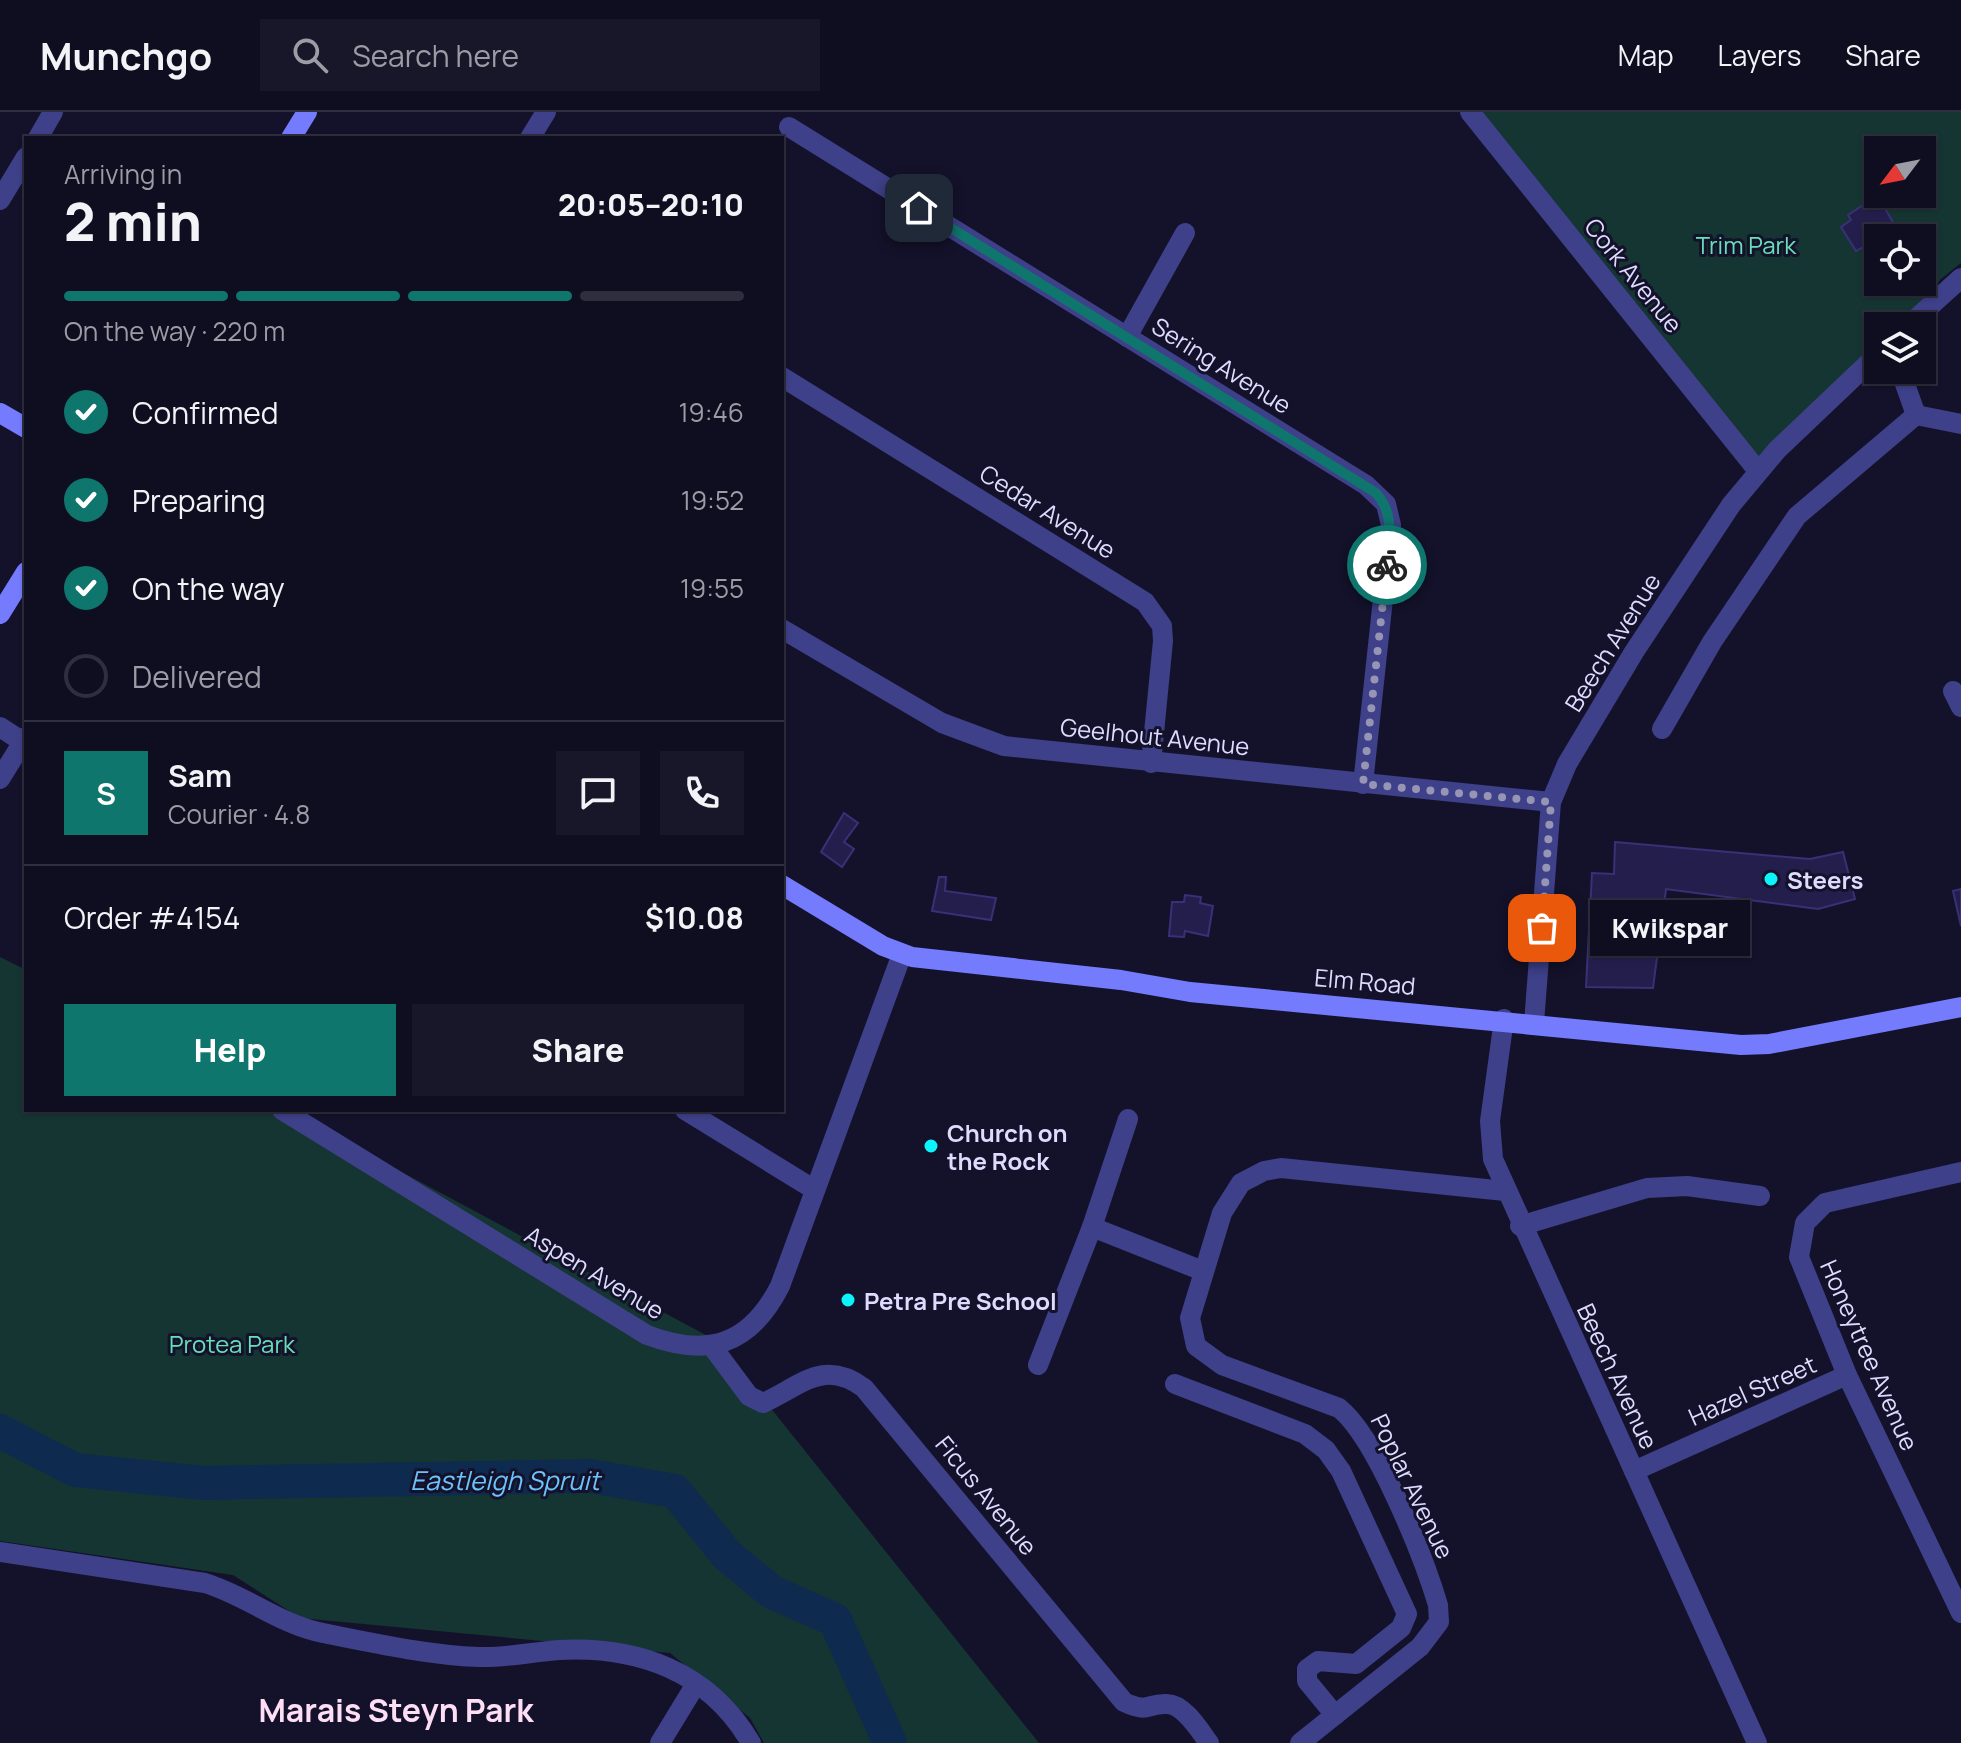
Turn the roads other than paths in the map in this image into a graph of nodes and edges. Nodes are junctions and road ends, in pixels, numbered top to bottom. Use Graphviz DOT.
graph roads {
  1 [pos="53,112"];
  2 [pos="307,112"];
  3 [pos="546,112"];
  4 [pos="1470,112"];
  5 [pos="789,126"];
  6 [pos="39,136"];
  7 [pos="292,136"];
  8 [pos="531,136"];
  9 [pos="24,160"];
  10 [pos="0,200"];
  11 [pos="1185,233"];
  12 [pos="1961,278"];
  13 [pos="1923,312"];
  14 [pos="1127,337"];
  15 [pos="1864,368"];
  16 [pos="784,378"];
  17 [pos="1905,384"];
  18 [pos="0,413"];
  19 [pos="1916,415"];
  20 [pos="1961,424"];
  21 [pos="24,427"];
  22 [pos="1758,471"];
  23 [pos="24,575"];
  24 [pos="0,614"];
  25 [pos="784,630"];
  26 [pos="0,727"];
  27 [pos="1662,729"];
  28 [pos="24,739"];
  29 [pos="1151,763"];
  30 [pos="0,779"];
  31 [pos="1363,784"];
  32 [pos="1551,802"];
  33 [pos="784,886"];
  34 [pos="902,954"];
  35 [pos="1961,1007"];
  36 [pos="1504,1019"];
  37 [pos="1534,1023"];
  38 [pos="285,1112"];
  39 [pos="688,1112"];
  40 [pos="1128,1119"];
  41 [pos="1961,1172"];
  42 [pos="815,1190"];
  43 [pos="1505,1191"];
  44 [pos="1760,1196"];
  45 [pos="1520,1226"];
  46 [pos="1092,1227"];
  47 [pos="1203,1271"];
  48 [pos="711,1345"];
  49 [pos="1038,1365"];
  50 [pos="1847,1375"];
  51 [pos="1175,1384"];
  52 [pos="1634,1471"];
  53 [pos="0,1552"];
  54 [pos="1961,1613"];
  55 [pos="696,1684"];
  56 [pos="1335,1715"];
  57 [pos="660,1743"];
  58 [pos="751,1743"];
  59 [pos="1209,1743"];
  60 [pos="1300,1743"];
  61 [pos="1757,1743"];
  1 -- 6 [label="street"];
  2 -- 7 [label="street"];
  3 -- 8 [label="street"];
  4 -- 22 [label="street, Cork Avenue"];
  5 -- 14 [label="street, Sering Avenue"];
  9 -- 10 [label="street"];
  11 -- 14 [label="street"];
  12 -- 13 [label="street"];
  14 -- 31 [label="street, Sering Avenue"];
  15 -- 22 [label="street, Beech Avenue"];
  16 -- 29 [label="street, Cedar Avenue"];
  17 -- 19 [label="street"];
  18 -- 21 [label="street"];
  19 -- 20 [label="street"];
  19 -- 27 [label="street"];
  22 -- 32 [label="street, Beech Avenue"];
  23 -- 24 [label="street"];
  25 -- 29 [label="street, Geelhout Avenue"];
  26 -- 28 [label="street"];
  28 -- 30 [label="street"];
  29 -- 31 [label="street, Geelhout Avenue"];
  31 -- 32 [label="street, Geelhout Avenue"];
  32 -- 37 [label="street, Beech Avenue"];
  33 -- 34 [label="street, Elm Road"];
  34 -- 36 [label="street, Elm Road"];
  34 -- 42 [label="street, Aspen Avenue"];
  35 -- 37 [label="street, Elm Road"];
  36 -- 37 [label="street, Elm Road"];
  36 -- 43 [label="street, Beech Avenue"];
  38 -- 48 [label="street, Aspen Avenue"];
  39 -- 42 [label="street"];
  40 -- 46 [label="street"];
  41 -- 50 [label="street, Honeytree Avenue"];
  42 -- 48 [label="street, Aspen Avenue"];
  43 -- 45 [label="street, Beech Avenue"];
  43 -- 47 [label="street, Poplar Avenue"];
  44 -- 45 [label="street"];
  45 -- 52 [label="street, Beech Avenue"];
  46 -- 47 [label="street"];
  46 -- 49 [label="street"];
  47 -- 56 [label="street, Poplar Avenue"];
  48 -- 59 [label="street, Ficus Avenue"];
  50 -- 52 [label="street, Hazel Street"];
  50 -- 54 [label="street, Honeytree Avenue"];
  51 -- 56 [label="street"];
  52 -- 61 [label="street, Beech Avenue"];
  53 -- 55 [label="street"];
  55 -- 57 [label="street"];
  55 -- 58 [label="street"];
  56 -- 60 [label="street, Poplar Avenue"];
}
